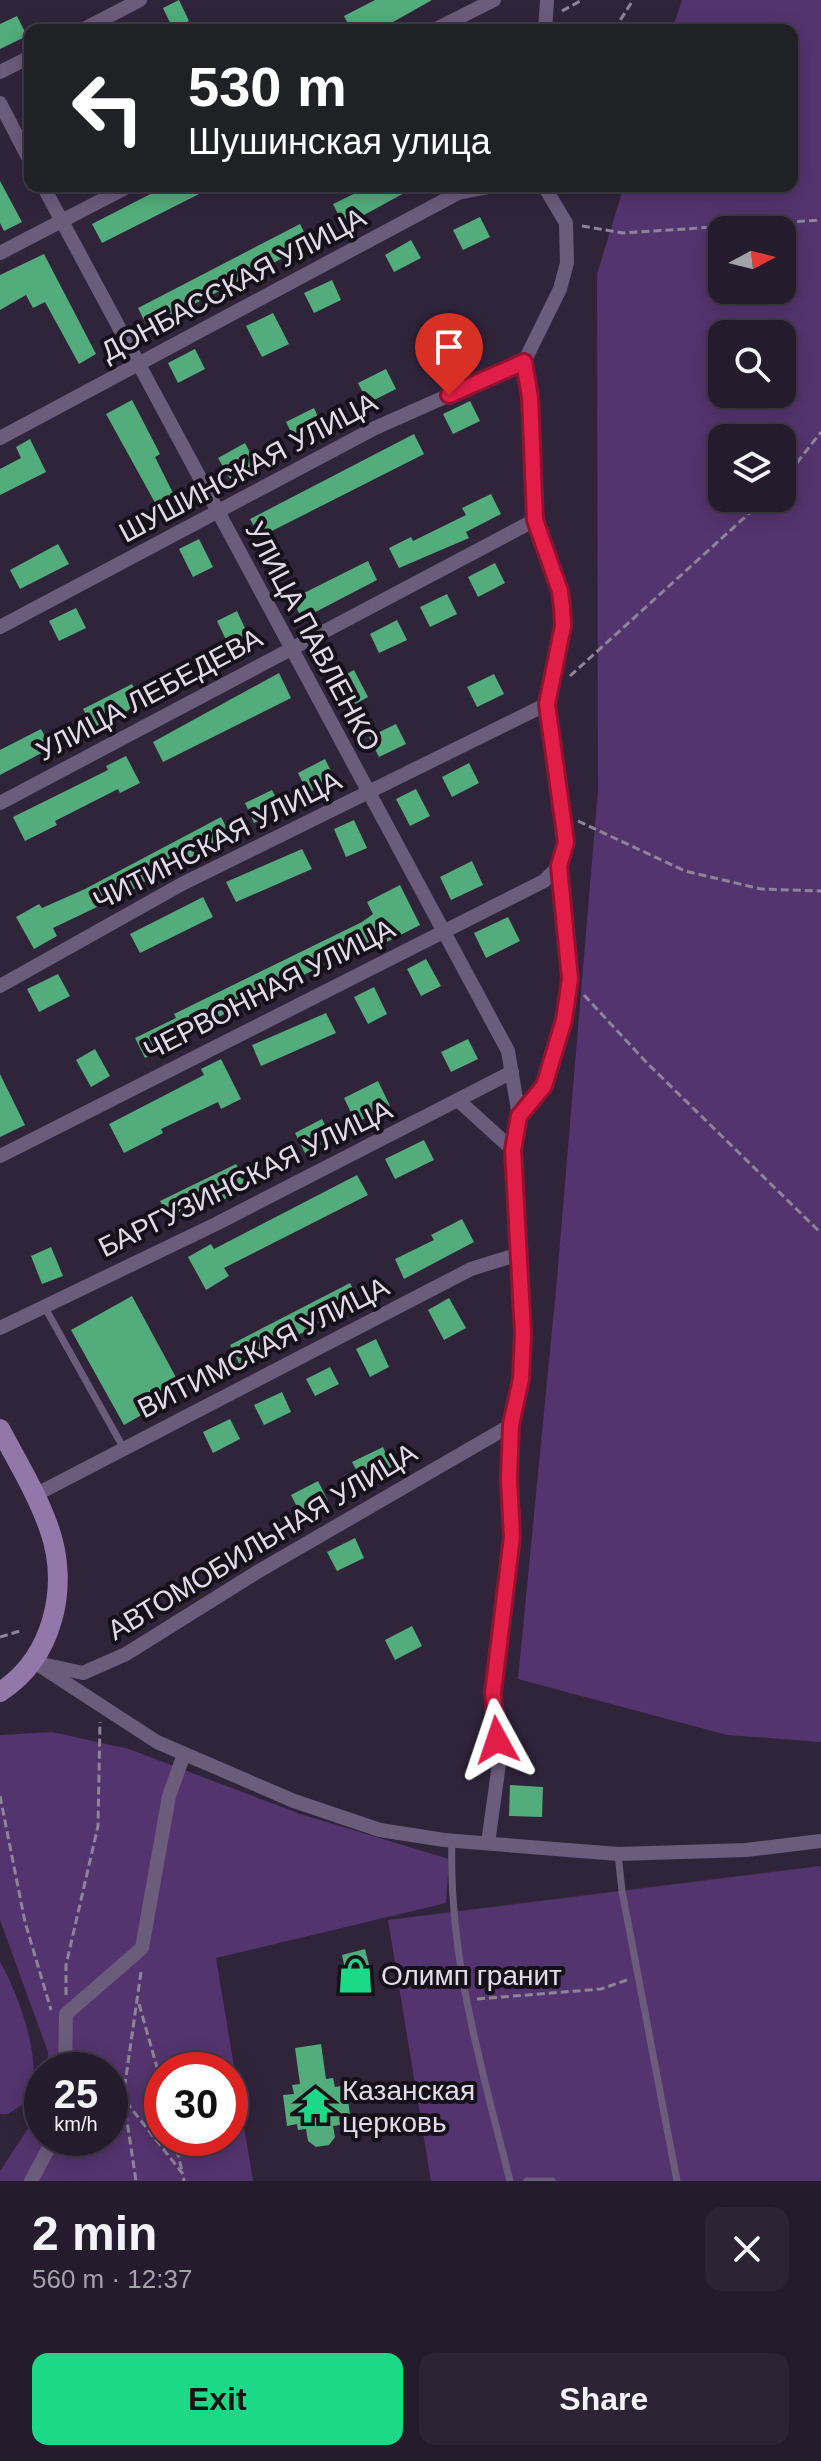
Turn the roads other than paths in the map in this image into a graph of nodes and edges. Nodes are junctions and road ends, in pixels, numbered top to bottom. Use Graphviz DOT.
graph roads {
  1 [pos="140,0"];
  2 [pos="494,0"];
  3 [pos="547,0"];
  4 [pos="94,24"];
  5 [pos="446,24"];
  6 [pos="545,24"];
  7 [pos="24,60"];
  8 [pos="0,72"];
  9 [pos="0,103"];
  10 [pos="24,149"];
  11 [pos="46,192"];
  12 [pos="118,192"];
  13 [pos="463,192"];
  14 [pos="548,192"];
  15 [pos="62,221"];
  16 [pos="0,253"];
  17 [pos="524,362"];
  18 [pos="138,364"];
  19 [pos="0,438"];
  20 [pos="216,512"];
  21 [pos="535,520"];
  22 [pos="0,627"];
  23 [pos="292,649"];
  24 [pos="547,704"];
  25 [pos="367,791"];
  26 [pos="0,803"];
  27 [pos="559,866"];
  28 [pos="444,930"];
  29 [pos="0,986"];
  30 [pos="512,1072"];
  31 [pos="459,1101"];
  32 [pos="519,1116"];
  33 [pos="513,1150"];
  34 [pos="0,1156"];
  35 [pos="519,1254"];
  36 [pos="44,1306"];
  37 [pos="0,1328"];
  38 [pos="511,1425"];
  39 [pos="0,1429"];
  40 [pos="123,1447"];
  41 [pos="35,1495"];
  42 [pos="34,1662"];
  43 [pos="0,1692"];
  44 [pos="184,1754"];
  45 [pos="452,1840"];
  46 [pos="821,1841"];
  47 [pos="488,1843"];
  48 [pos="618,1854"];
  49 [pos="63,2052"];
  50 [pos="44,2156"];
  51 [pos="31,2181"];
  52 [pos="510,2181"];
  53 [pos="527,2181"];
  54 [pos="552,2181"];
  55 [pos="677,2181"];
  1 -- 4 [label="street"];
  2 -- 5 [label="street"];
  3 -- 6 [label="street"];
  7 -- 8 [label="street"];
  9 -- 10 [label="street"];
  11 -- 15 [label="street, УЛИЦА ПАВЛЕНКО"];
  12 -- 15 [label="street"];
  13 -- 18 [label="street, ДОНБАССКАЯ УЛИЦА"];
  14 -- 17 [label="street"];
  15 -- 16 [label="street"];
  15 -- 18 [label="street, УЛИЦА ПАВЛЕНКО"];
  17 -- 20 [label="street, ШУШИНСКАЯ УЛИЦА"];
  17 -- 21 [label="street"];
  18 -- 19 [label="street, ДОНБАССКАЯ УЛИЦА"];
  18 -- 20 [label="street, УЛИЦА ПАВЛЕНКО"];
  20 -- 22 [label="street, ШУШИНСКАЯ УЛИЦА"];
  20 -- 23 [label="street, УЛИЦА ПАВЛЕНКО"];
  21 -- 23 [label="street, УЛИЦА ЛЕБЕДЕВА"];
  21 -- 24 [label="street"];
  23 -- 25 [label="street, УЛИЦА ПАВЛЕНКО"];
  23 -- 26 [label="street, УЛИЦА ЛЕБЕДЕВА"];
  24 -- 25 [label="street, ЧИТИНСКАЯ УЛИЦА"];
  24 -- 27 [label="street"];
  25 -- 28 [label="street, УЛИЦА ПАВЛЕНКО"];
  25 -- 29 [label="street, ЧИТИНСКАЯ УЛИЦА"];
  27 -- 28 [label="street, ЧЕРВОННАЯ УЛИЦА"];
  27 -- 32 [label="street"];
  28 -- 30 [label="street, УЛИЦА ПАВЛЕНКО"];
  28 -- 34 [label="street, ЧЕРВОННАЯ УЛИЦА"];
  30 -- 31 [label="street, БАРГУЗИНСКАЯ УЛИЦА"];
  30 -- 32 [label="street, УЛИЦА ПАВЛЕНКО"];
  31 -- 33 [label="street"];
  31 -- 36 [label="street, БАРГУЗИНСКАЯ УЛИЦА"];
  32 -- 33 [label="street"];
  33 -- 35 [label="street"];
  35 -- 38 [label="street"];
  35 -- 40 [label="street, ВИТИМСКАЯ УЛИЦА"];
  36 -- 37 [label="street, БАРГУЗИНСКАЯ УЛИЦА"];
  36 -- 40 [label="lane"];
  38 -- 42 [label="street, АВТОМОБИЛЬНАЯ УЛИЦА"];
  38 -- 47 [label="street"];
  39 -- 41 [label="street"];
  40 -- 41 [label="street, ВИТИМСКАЯ УЛИЦА"];
  41 -- 42 [label="street"];
  42 -- 43 [label="street"];
  42 -- 44 [label="street"];
  44 -- 45 [label="street"];
  44 -- 49 [label="street"];
  45 -- 47 [label="street"];
  45 -- 52 [label="lane"];
  46 -- 48 [label="street"];
  47 -- 48 [label="street"];
  48 -- 55 [label="lane"];
  50 -- 51 [label="street"];
  53 -- 54 [label="lane"];
}
